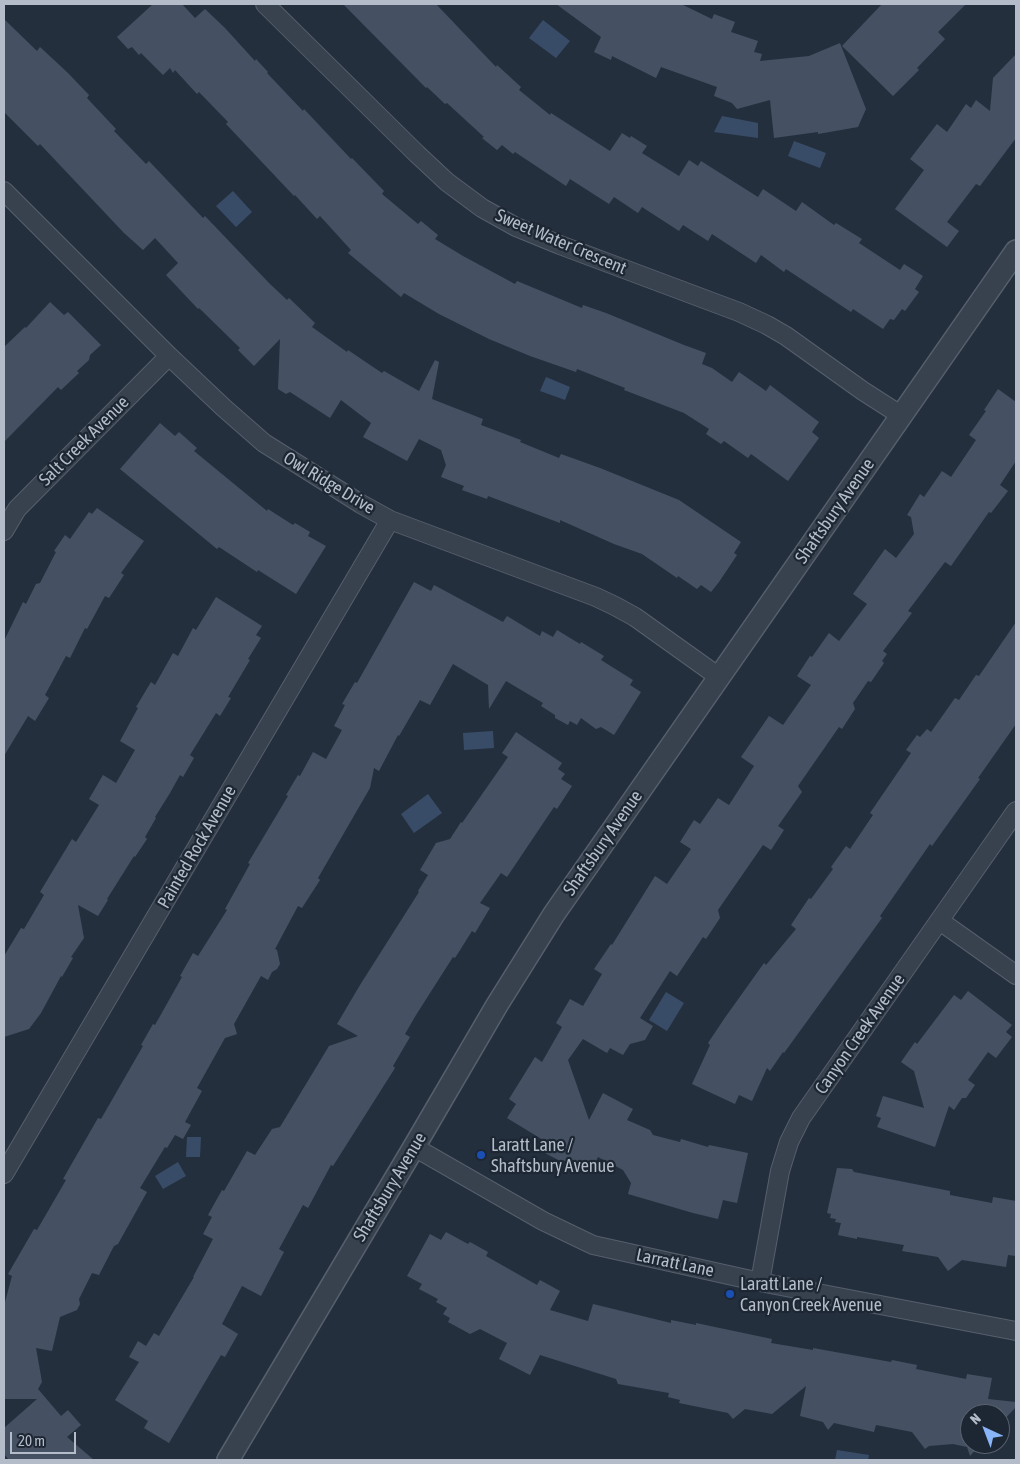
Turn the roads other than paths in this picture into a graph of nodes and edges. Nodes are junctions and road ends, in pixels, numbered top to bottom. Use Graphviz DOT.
graph roads {
  1 [pos="265,4"];
  2 [pos="4,191"];
  3 [pos="1016,251"];
  4 [pos="169,356"];
  5 [pos="902,416"];
  6 [pos="390,520"];
  7 [pos="4,530"];
  8 [pos="719,677"];
  9 [pos="1016,811"];
  10 [pos="940,921"];
  11 [pos="1016,975"];
  12 [pos="414,1147"];
  13 [pos="4,1174"];
  14 [pos="760,1282"];
  15 [pos="1016,1331"];
  16 [pos="228,1460"];
  1 -- 5 [label="street, Sweet Water Crescent"];
  2 -- 4 [label="street, Owl Ridge Drive"];
  3 -- 5 [label="street, Shaftsbury Avenue"];
  4 -- 6 [label="street, Owl Ridge Drive"];
  4 -- 7 [label="street, Salt Creek Avenue"];
  5 -- 8 [label="street, Shaftsbury Avenue"];
  6 -- 8 [label="street, Owl Ridge Drive"];
  6 -- 13 [label="street, Painted Rock Avenue"];
  8 -- 12 [label="street, Shaftsbury Avenue"];
  9 -- 10 [label="street, Canyon Creek Avenue"];
  10 -- 11 [label="street"];
  10 -- 14 [label="street, Canyon Creek Avenue"];
  12 -- 14 [label="street, Larratt Lane"];
  12 -- 16 [label="street, Shaftsbury Avenue"];
  14 -- 15 [label="street, Larratt Lane"];
}
